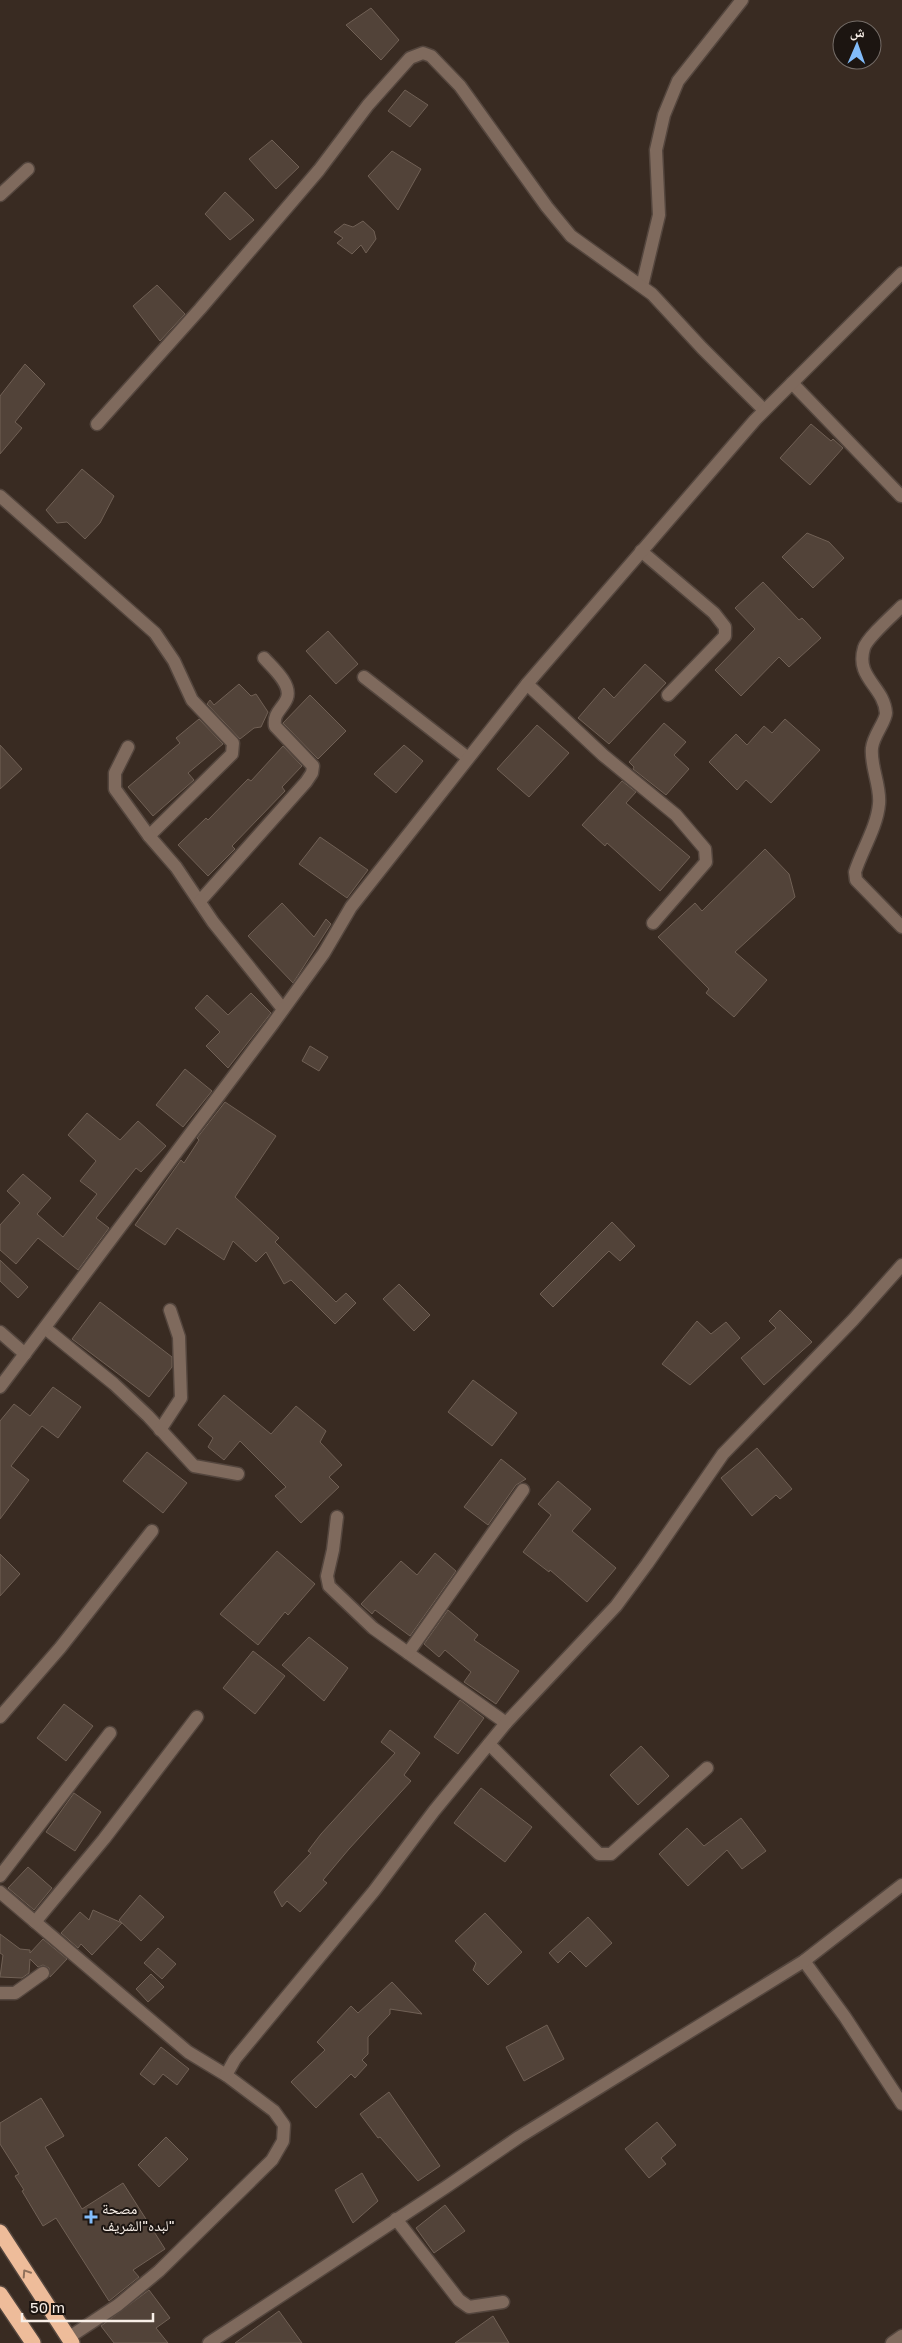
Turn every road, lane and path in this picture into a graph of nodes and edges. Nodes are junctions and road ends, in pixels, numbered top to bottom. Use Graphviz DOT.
graph roads {
  1 [pos="742,0"];
  2 [pos="28,168"];
  3 [pos="0,195"];
  4 [pos="902,273"];
  5 [pos="642,286"];
  6 [pos="792,383"];
  7 [pos="764,410"];
  8 [pos="97,424"];
  9 [pos="0,496"];
  10 [pos="900,496"];
  11 [pos="641,551"];
  12 [pos="902,606"];
  13 [pos="264,658"];
  14 [pos="364,677"];
  15 [pos="527,684"];
  16 [pos="668,694"];
  17 [pos="128,747"];
  18 [pos="468,758"];
  19 [pos="148,836"];
  20 [pos="200,901"];
  21 [pos="653,923"];
  22 [pos="902,927"];
  23 [pos="283,1009"];
  24 [pos="902,1265"];
  25 [pos="170,1310"];
  26 [pos="45,1328"];
  27 [pos="0,1332"];
  28 [pos="25,1354"];
  29 [pos="0,1387"];
  30 [pos="160,1430"];
  31 [pos="238,1474"];
  32 [pos="523,1490"];
  33 [pos="337,1517"];
  34 [pos="152,1530"];
  35 [pos="408,1653"];
  36 [pos="197,1717"];
  37 [pos="0,1718"];
  38 [pos="506,1723"];
  39 [pos="110,1733"];
  40 [pos="489,1744"];
  41 [pos="706,1768"];
  42 [pos="0,1876"];
  43 [pos="902,1885"];
  44 [pos="0,1892"];
  45 [pos="35,1922"];
  46 [pos="804,1961"];
  47 [pos="43,1973"];
  48 [pos="0,1994"];
  49 [pos="226,2075"];
  50 [pos="902,2104"];
  51 [pos="396,2219"];
  52 [pos="0,2232"];
  53 [pos="0,2294"];
  54 [pos="503,2302"];
  55 [pos="902,2336"];
  56 [pos="70,2340"];
  57 [pos="33,2343"];
  58 [pos="209,2343"];
  59 [pos="892,2343"];
  1 -- 5 [label="street"];
  2 -- 3 [label="street"];
  4 -- 6 [label="street"];
  5 -- 7 [label="street"];
  5 -- 8 [label="street"];
  6 -- 7 [label="street"];
  6 -- 10 [label="street"];
  7 -- 11 [label="street"];
  9 -- 19 [label="street"];
  11 -- 15 [label="street"];
  11 -- 16 [label="street"];
  12 -- 22 [label="street"];
  13 -- 20 [label="street"];
  14 -- 18 [label="street"];
  15 -- 18 [label="street"];
  15 -- 21 [label="street"];
  17 -- 19 [label="street"];
  18 -- 23 [label="street"];
  19 -- 20 [label="street"];
  20 -- 23 [label="street"];
  23 -- 26 [label="street"];
  24 -- 38 [label="street"];
  25 -- 30 [label="street"];
  26 -- 28 [label="street"];
  26 -- 30 [label="street"];
  27 -- 28 [label="street"];
  28 -- 29 [label="street"];
  30 -- 31 [label="street"];
  32 -- 35 [label="street"];
  33 -- 35 [label="street"];
  34 -- 37 [label="street"];
  35 -- 38 [label="street"];
  36 -- 45 [label="street"];
  38 -- 40 [label="street"];
  39 -- 42 [label="street"];
  40 -- 41 [label="street"];
  40 -- 49 [label="street"];
  43 -- 46 [label="street"];
  44 -- 45 [label="street"];
  45 -- 49 [label="street"];
  46 -- 50 [label="street"];
  46 -- 51 [label="street"];
  47 -- 48 [label="street"];
  49 -- 56 [label="street"];
  51 -- 54 [label="street"];
  51 -- 58 [label="street"];
  56 -- 52 [label="highway, one-way"];
  53 -- 57 [label="highway"];
  55 -- 59 [label="street"];
}
